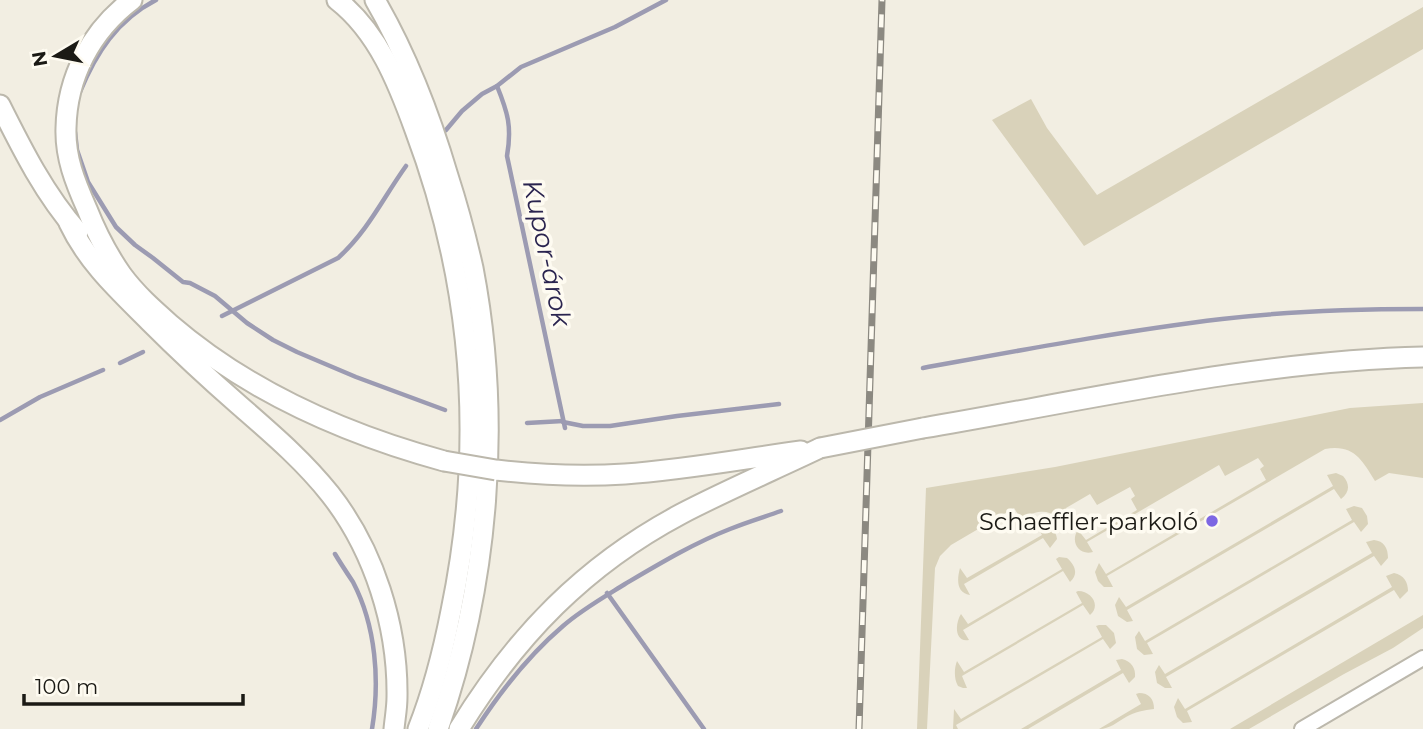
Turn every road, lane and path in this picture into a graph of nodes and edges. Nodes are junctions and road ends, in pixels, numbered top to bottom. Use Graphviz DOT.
graph roads {
  1 [pos="132,0"];
  2 [pos="337,0"];
  3 [pos="375,0"];
  4 [pos="0,105"];
  5 [pos="69,223"];
  6 [pos="144,301"];
  7 [pos="1423,357"];
  8 [pos="794,456"];
  9 [pos="1423,658"];
  10 [pos="394,729"];
  11 [pos="418,729"];
  12 [pos="438,729"];
  13 [pos="459,729"];
  14 [pos="1302,729"];
  1 -- 6 [label="main road"];
  2 -- 11 [label="main road"];
  3 -- 12 [label="main road"];
  4 -- 5 [label="main road"];
  5 -- 6 [label="main road"];
  5 -- 10 [label="main road"];
  6 -- 8 [label="main road, bridge"];
  7 -- 8 [label="main road, bridge"];
  8 -- 13 [label="main road"];
  9 -- 14 [label="street"];
}
